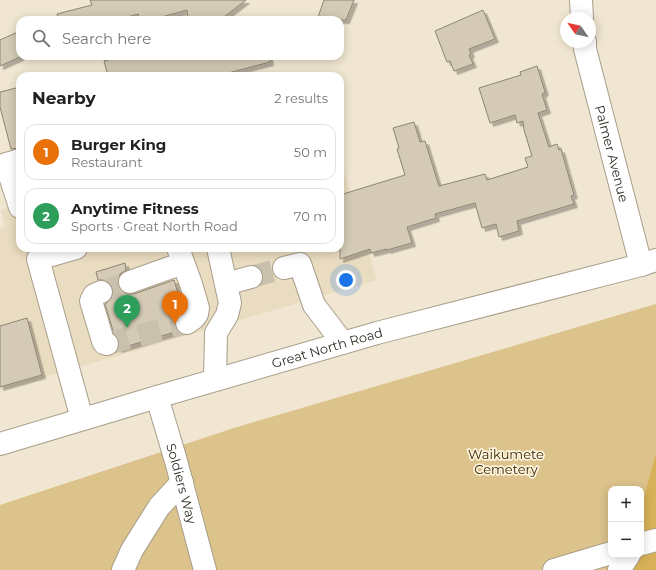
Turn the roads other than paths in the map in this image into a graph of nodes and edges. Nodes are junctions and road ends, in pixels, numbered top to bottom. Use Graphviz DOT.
graph roads {
  1 [pos="581,0"];
  2 [pos="582,12"];
  3 [pos="585,48"];
  4 [pos="9,163"];
  5 [pos="16,191"];
  6 [pos="219,252"];
  7 [pos="36,253"];
  8 [pos="181,256"];
  9 [pos="648,262"];
  10 [pos="284,268"];
  11 [pos="251,277"];
  12 [pos="130,282"];
  13 [pos="226,284"];
  14 [pos="102,292"];
  15 [pos="187,323"];
  16 [pos="343,343"];
  17 [pos="107,344"];
  18 [pos="215,380"];
  19 [pos="157,397"];
  20 [pos="82,419"];
  21 [pos="0,444"];
  22 [pos="182,482"];
  23 [pos="656,540"];
  24 [pos="644,543"];
  25 [pos="608,554"];
  26 [pos="628,558"];
  27 [pos="123,570"];
  28 [pos="205,570"];
  29 [pos="554,570"];
  30 [pos="619,570"];
  1 -- 2 [label="main road"];
  3 -- 9 [label="main road, Palmer Avenue"];
  4 -- 5 [label="main road"];
  6 -- 13 [label="main road"];
  7 -- 20 [label="main road"];
  8 -- 12 [label="main road"];
  8 -- 15 [label="main road"];
  9 -- 16 [label="main road, Great North Road"];
  10 -- 16 [label="main road"];
  11 -- 13 [label="main road"];
  13 -- 18 [label="main road"];
  14 -- 17 [label="main road"];
  16 -- 18 [label="main road, Great North Road"];
  18 -- 19 [label="main road, Great North Road"];
  19 -- 20 [label="main road, Great North Road"];
  19 -- 22 [label="main road, Soldiers Way"];
  20 -- 21 [label="main road, Great North Road"];
  22 -- 27 [label="main road"];
  22 -- 28 [label="main road, Soldiers Way"];
  23 -- 24 [label="main road"];
  25 -- 29 [label="main road"];
  26 -- 30 [label="main road"];
}
